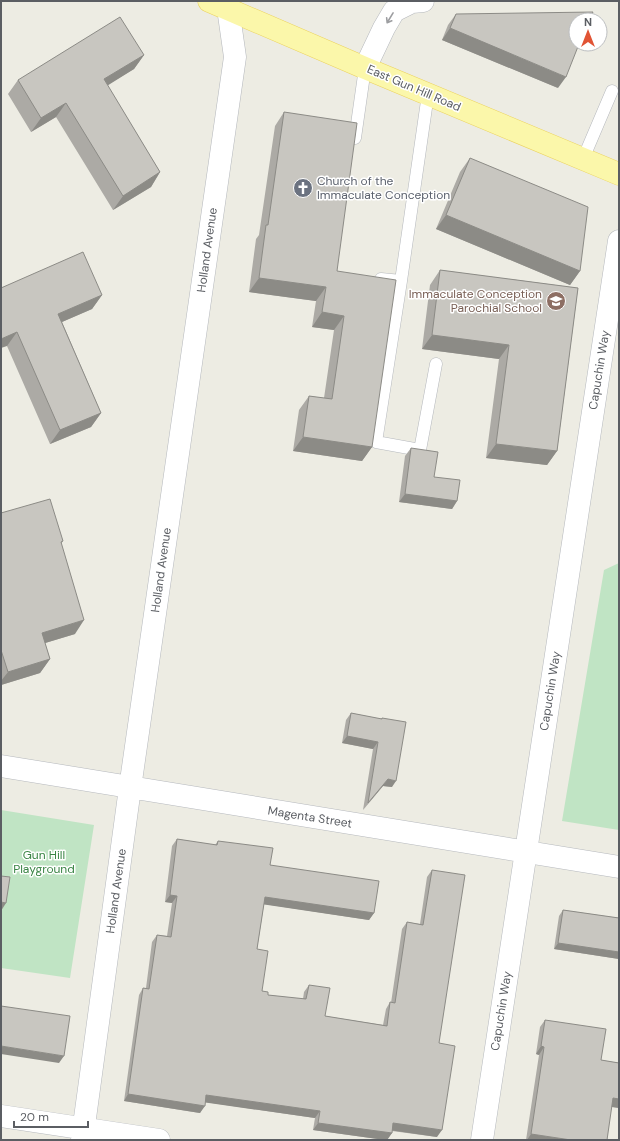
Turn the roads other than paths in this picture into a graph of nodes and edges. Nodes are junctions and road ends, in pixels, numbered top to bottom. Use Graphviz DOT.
graph roads {
  1 [pos="424,1"];
  2 [pos="221,4"];
  3 [pos="365,68"];
  4 [pos="612,91"];
  5 [pos="428,94"];
  6 [pos="353,152"];
  7 [pos="583,159"];
  8 [pos="619,174"];
  9 [pos="619,242"];
  10 [pos="371,278"];
  11 [pos="401,281"];
  12 [pos="436,364"];
  13 [pos="1,766"];
  14 [pos="130,788"];
  15 [pos="525,852"];
  16 [pos="619,867"];
  17 [pos="1,1116"];
  18 [pos="83,1134"];
  19 [pos="159,1140"];
  20 [pos="482,1140"];
  1 -- 3 [label="street, one-way"];
  2 -- 3 [label="main road, East Gun Hill Road"];
  2 -- 14 [label="street, Holland Avenue"];
  3 -- 5 [label="main road, East Gun Hill Road"];
  3 -- 6 [label="lane"];
  4 -- 7 [label="lane"];
  5 -- 7 [label="main road, East Gun Hill Road"];
  5 -- 11 [label="lane"];
  7 -- 8 [label="main road, East Gun Hill Road"];
  9 -- 15 [label="street, Capuchin Way"];
  10 -- 11 [label="lane"];
  11 -- 12 [label="lane"];
  13 -- 14 [label="street, Magenta Street"];
  14 -- 15 [label="street, Magenta Street"];
  14 -- 18 [label="street, Holland Avenue"];
  15 -- 16 [label="street, Magenta Street"];
  15 -- 20 [label="street, Capuchin Way"];
  17 -- 18 [label="street"];
  18 -- 19 [label="street"];
}
